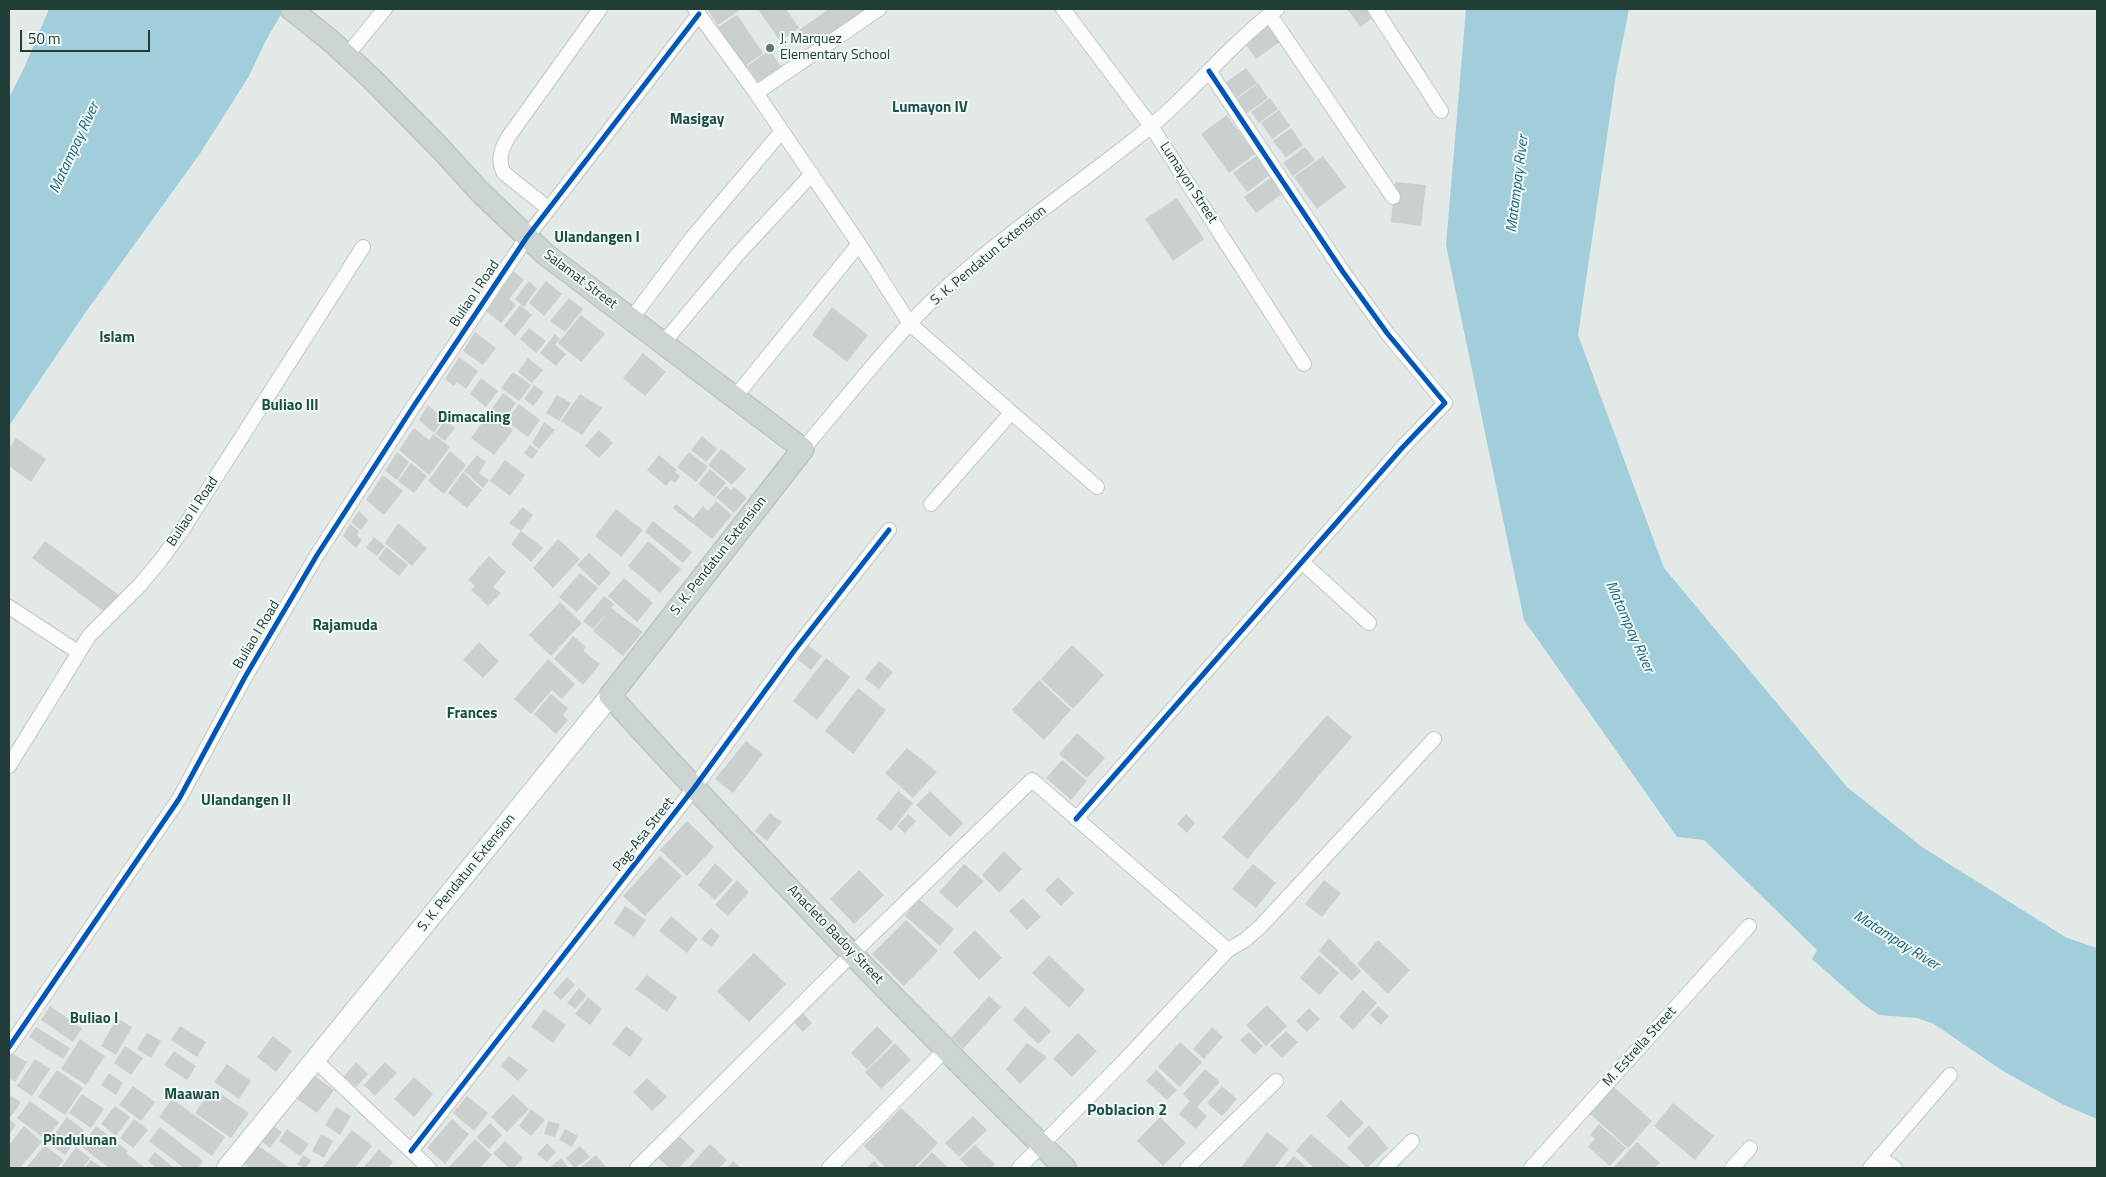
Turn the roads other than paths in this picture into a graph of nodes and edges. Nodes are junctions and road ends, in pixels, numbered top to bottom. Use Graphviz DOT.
graph roads {
  1 [pos="291,9"];
  2 [pos="385,9"];
  3 [pos="600,9"];
  4 [pos="879,9"];
  5 [pos="1063,9"];
  6 [pos="1375,9"];
  7 [pos="697,11"];
  8 [pos="1273,12"];
  9 [pos="347,55"];
  10 [pos="1209,71"];
  11 [pos="756,93"];
  12 [pos="1440,111"];
  13 [pos="1151,126"];
  14 [pos="782,131"];
  15 [pos="812,174"];
  16 [pos="1393,197"];
  17 [pos="549,209"];
  18 [pos="527,237"];
  19 [pos="859,244"];
  20 [pos="363,247"];
  21 [pos="632,318"];
  22 [pos="910,324"];
  23 [pos="664,342"];
  24 [pos="1304,364"];
  25 [pos="735,397"];
  26 [pos="1011,413"];
  27 [pos="803,449"];
  28 [pos="1097,487"];
  29 [pos="931,504"];
  30 [pos="889,530"];
  31 [pos="1302,562"];
  32 [pos="9,607"];
  33 [pos="1369,623"];
  34 [pos="78,652"];
  35 [pos="610,696"];
  36 [pos="1434,738"];
  37 [pos="9,766"];
  38 [pos="694,788"];
  39 [pos="1076,819"];
  40 [pos="1748,926"];
  41 [pos="1228,950"];
  42 [pos="853,954"];
  43 [pos="9,1047"];
  44 [pos="945,1050"];
  45 [pos="315,1060"];
  46 [pos="1950,1075"];
  47 [pos="1276,1081"];
  48 [pos="1412,1141"];
  49 [pos="1042,1145"];
  50 [pos="1750,1148"];
  51 [pos="411,1151"];
  52 [pos="1879,1157"];
  53 [pos="227,1168"];
  54 [pos="429,1168"];
  55 [pos="636,1168"];
  56 [pos="829,1168"];
  57 [pos="1019,1168"];
  58 [pos="1065,1168"];
  59 [pos="1187,1168"];
  60 [pos="1385,1168"];
  61 [pos="1531,1168"];
  62 [pos="1732,1168"];
  63 [pos="1870,1168"];
  64 [pos="1895,1168"];
  1 -- 9 [label="main road, Salamat Street"];
  2 -- 9 [label="street"];
  3 -- 17 [label="street"];
  4 -- 11 [label="street"];
  5 -- 13 [label="street, Lumayon Street"];
  6 -- 12 [label="street"];
  7 -- 11 [label="street"];
  7 -- 17 [label="street, Buliao I Road"];
  8 -- 10 [label="street, S. K. Pendatun Extension"];
  8 -- 16 [label="street"];
  9 -- 18 [label="main road, Salamat Street"];
  10 -- 13 [label="street, S. K. Pendatun Extension"];
  10 -- 31 [label="street"];
  11 -- 14 [label="street"];
  13 -- 22 [label="street, S. K. Pendatun Extension"];
  13 -- 24 [label="street, Lumayon Street"];
  14 -- 15 [label="street"];
  14 -- 21 [label="street"];
  15 -- 19 [label="street"];
  15 -- 23 [label="street"];
  17 -- 18 [label="street, Buliao I Road"];
  18 -- 21 [label="main road, Salamat Street"];
  18 -- 43 [label="street, Buliao I Road"];
  19 -- 22 [label="street"];
  19 -- 25 [label="street"];
  20 -- 34 [label="street, Buliao II Road"];
  21 -- 23 [label="main road, Salamat Street"];
  22 -- 26 [label="street"];
  22 -- 27 [label="street, S. K. Pendatun Extension"];
  23 -- 25 [label="main road, Salamat Street"];
  25 -- 27 [label="main road, Salamat Street"];
  26 -- 28 [label="street"];
  26 -- 29 [label="street"];
  27 -- 35 [label="main road, S. K. Pendatun Extension"];
  30 -- 38 [label="street, Pag-Asa Street"];
  31 -- 33 [label="street"];
  31 -- 39 [label="street"];
  32 -- 34 [label="street"];
  34 -- 37 [label="street, Buliao II Road"];
  35 -- 38 [label="main road, Anacleto Badoy Street"];
  35 -- 45 [label="street, S. K. Pendatun Extension"];
  36 -- 41 [label="street"];
  38 -- 42 [label="main road, Anacleto Badoy Street"];
  38 -- 51 [label="street, Pag-Asa Street"];
  39 -- 41 [label="street"];
  39 -- 42 [label="street"];
  40 -- 61 [label="street, M. Estrella Street"];
  41 -- 49 [label="street"];
  42 -- 44 [label="main road, Anacleto Badoy Street"];
  42 -- 55 [label="street"];
  44 -- 49 [label="main road, Anacleto Badoy Street"];
  44 -- 56 [label="street"];
  45 -- 51 [label="street"];
  45 -- 53 [label="street, S. K. Pendatun Extension"];
  46 -- 52 [label="street"];
  47 -- 59 [label="street"];
  48 -- 60 [label="street"];
  49 -- 57 [label="street"];
  49 -- 58 [label="main road, Anacleto Badoy Street"];
  50 -- 62 [label="street"];
  51 -- 54 [label="street"];
  52 -- 63 [label="street"];
  52 -- 64 [label="street"];
}
